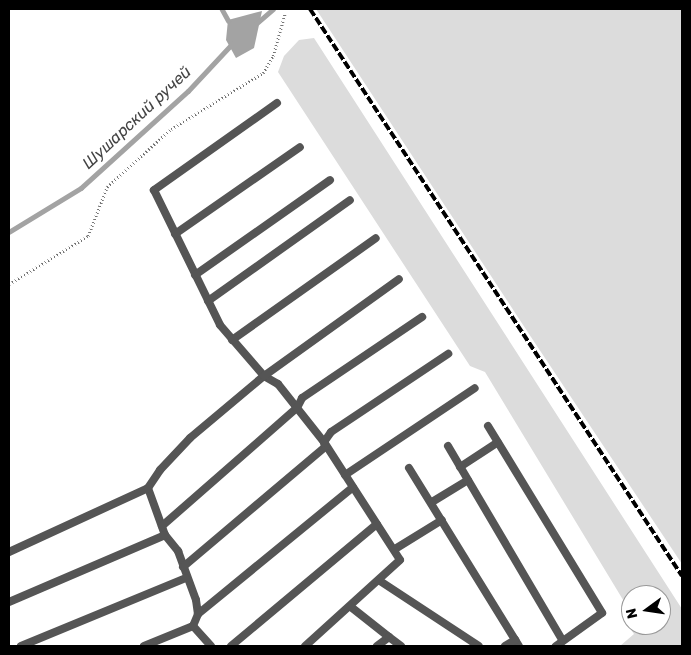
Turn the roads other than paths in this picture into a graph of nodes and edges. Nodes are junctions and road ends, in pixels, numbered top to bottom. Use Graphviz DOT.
graph roads {
  1 [pos="277,103"];
  2 [pos="300,146"];
  3 [pos="330,180"];
  4 [pos="350,200"];
  5 [pos="175,234"];
  6 [pos="376,238"];
  7 [pos="195,275"];
  8 [pos="399,278"];
  9 [pos="208,301"];
  10 [pos="422,318"];
  11 [pos="232,340"];
  12 [pos="448,354"];
  13 [pos="264,376"];
  14 [pos="475,388"];
  15 [pos="297,408"];
  16 [pos="488,426"];
  17 [pos="324,442"];
  18 [pos="498,442"];
  19 [pos="448,446"];
  20 [pos="460,467"];
  21 [pos="409,468"];
  22 [pos="346,475"];
  23 [pos="468,480"];
  24 [pos="353,487"];
  25 [pos="148,488"];
  26 [pos="432,502"];
  27 [pos="442,520"];
  28 [pos="377,524"];
  29 [pos="162,526"];
  30 [pos="164,535"];
  31 [pos="396,549"];
  32 [pos="9,552"];
  33 [pos="183,567"];
  34 [pos="186,578"];
  35 [pos="380,581"];
  36 [pos="9,602"];
  37 [pos="351,607"];
  38 [pos="198,614"];
  39 [pos="193,626"];
  40 [pos="389,637"];
  41 [pos="564,641"];
  42 [pos="517,643"];
  43 [pos="21,646"];
  44 [pos="144,646"];
  45 [pos="211,646"];
  46 [pos="231,646"];
  47 [pos="306,646"];
  48 [pos="377,646"];
  49 [pos="401,646"];
  50 [pos="479,646"];
  51 [pos="505,646"];
  52 [pos="556,646"];
  1 -- 5 [label="lane"];
  2 -- 5 [label="lane"];
  3 -- 7 [label="lane"];
  4 -- 9 [label="lane"];
  5 -- 7 [label="lane"];
  6 -- 11 [label="lane"];
  7 -- 9 [label="lane"];
  8 -- 13 [label="lane"];
  9 -- 11 [label="lane"];
  10 -- 15 [label="lane"];
  11 -- 13 [label="lane"];
  12 -- 17 [label="lane"];
  13 -- 15 [label="lane"];
  13 -- 25 [label="lane"];
  14 -- 22 [label="lane"];
  15 -- 17 [label="lane"];
  15 -- 29 [label="lane"];
  16 -- 18 [label="lane"];
  17 -- 22 [label="lane"];
  17 -- 33 [label="lane"];
  18 -- 20 [label="lane"];
  18 -- 41 [label="lane"];
  19 -- 20 [label="lane"];
  20 -- 23 [label="lane"];
  21 -- 26 [label="lane"];
  22 -- 24 [label="lane"];
  23 -- 26 [label="lane"];
  23 -- 41 [label="lane"];
  24 -- 28 [label="lane"];
  24 -- 38 [label="lane"];
  25 -- 29 [label="lane"];
  25 -- 32 [label="lane"];
  26 -- 27 [label="lane"];
  27 -- 31 [label="lane"];
  27 -- 42 [label="lane"];
  28 -- 31 [label="lane"];
  28 -- 46 [label="lane"];
  29 -- 30 [label="lane"];
  30 -- 33 [label="lane"];
  30 -- 36 [label="lane"];
  31 -- 35 [label="lane"];
  33 -- 34 [label="lane"];
  34 -- 38 [label="lane"];
  34 -- 43 [label="lane"];
  35 -- 37 [label="lane"];
  35 -- 50 [label="lane"];
  37 -- 40 [label="lane"];
  37 -- 47 [label="lane"];
  38 -- 39 [label="lane"];
  39 -- 44 [label="lane"];
  39 -- 45 [label="lane"];
  40 -- 48 [label="lane"];
  40 -- 49 [label="lane"];
  41 -- 52 [label="lane"];
  42 -- 51 [label="lane"];
}
